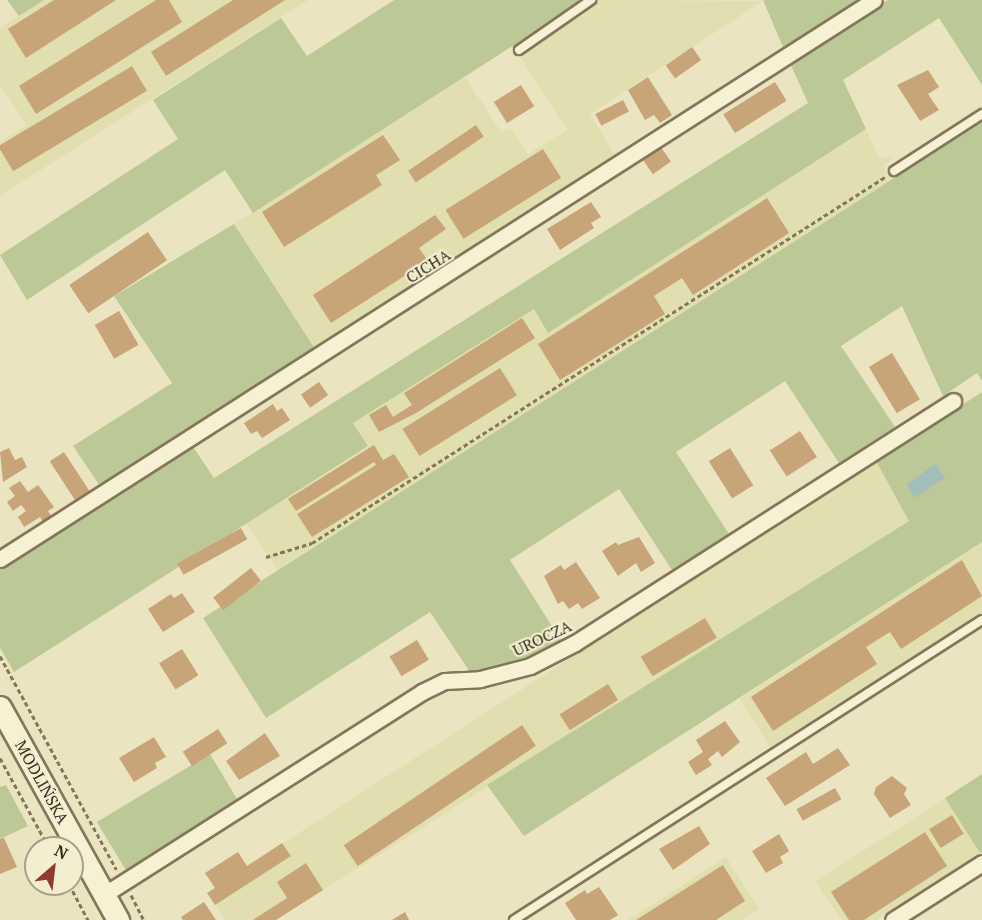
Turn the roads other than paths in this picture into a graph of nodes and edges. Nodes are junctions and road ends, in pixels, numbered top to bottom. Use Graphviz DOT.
graph roads {
  1 [pos="591,0"];
  2 [pos="874,0"];
  3 [pos="519,50"];
  4 [pos="982,114"];
  5 [pos="894,171"];
  6 [pos="953,401"];
  7 [pos="0,559"];
  8 [pos="982,620"];
  9 [pos="0,706"];
  10 [pos="982,863"];
  11 [pos="105,894"];
  12 [pos="118,920"];
  13 [pos="514,920"];
  14 [pos="893,920"];
  1 -- 3 [label="lane"];
  2 -- 7 [label="street, CICHA"];
  4 -- 5 [label="lane"];
  6 -- 11 [label="street, UROCZA"];
  8 -- 13 [label="lane"];
  9 -- 11 [label="main road, MODLIŃSKA"];
  10 -- 14 [label="street"];
  11 -- 12 [label="main road, MODLIŃSKA"];
}
